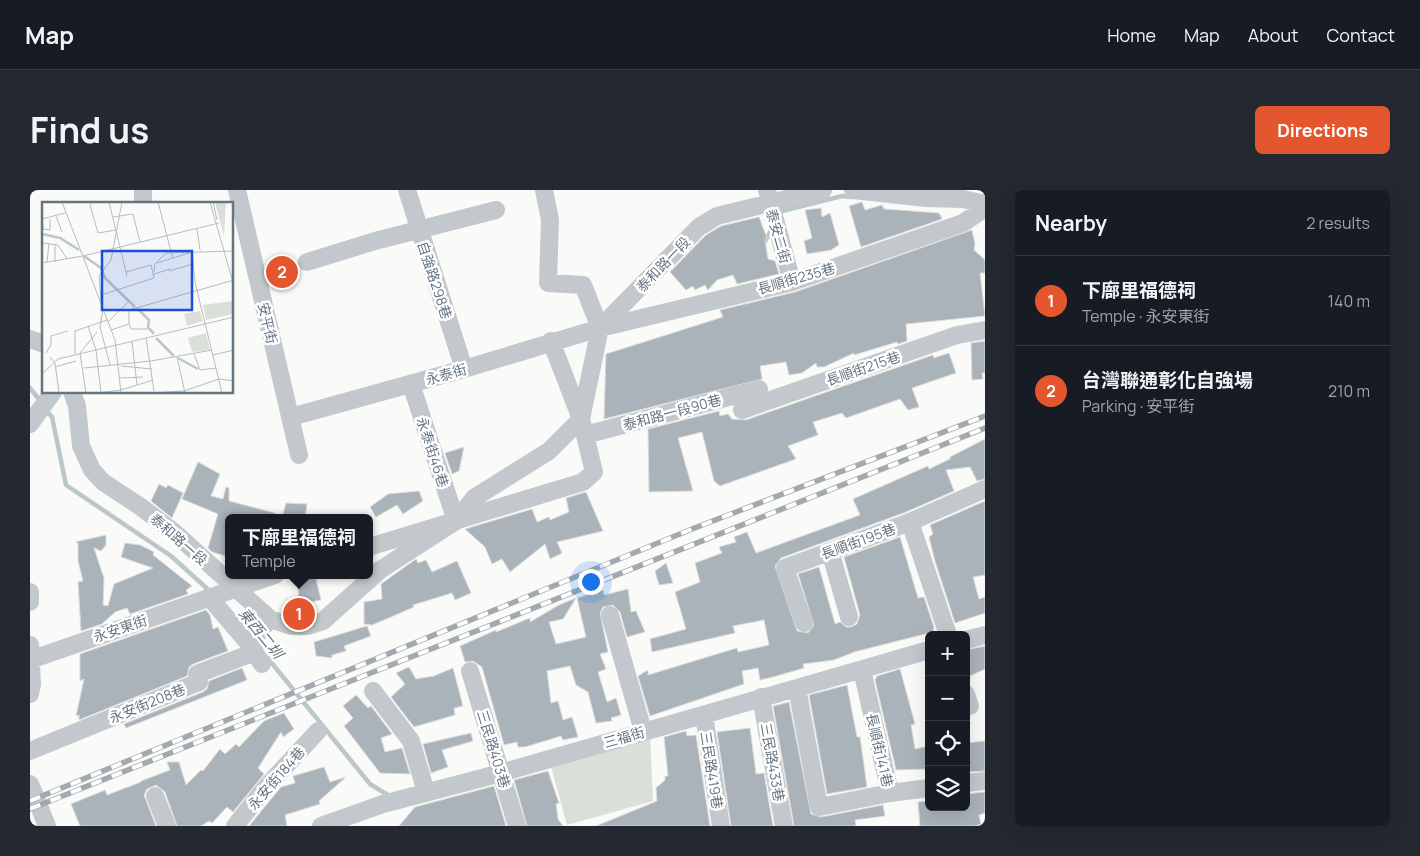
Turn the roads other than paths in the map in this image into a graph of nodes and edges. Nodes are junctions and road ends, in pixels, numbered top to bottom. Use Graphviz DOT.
graph roads {
  1 [pos="237,190"];
  2 [pos="407,190"];
  3 [pos="544,190"];
  4 [pos="823,190"];
  5 [pos="853,190"];
  6 [pos="985,204"];
  7 [pos="771,208"];
  8 [pos="985,208"];
  9 [pos="496,210"];
  10 [pos="420,231"];
  11 [pos="307,262"];
  12 [pos="792,282"];
  13 [pos="600,328"];
  14 [pos="985,330"];
  15 [pos="30,339"];
  16 [pos="551,341"];
  17 [pos="42,343"];
  18 [pos="464,369"];
  19 [pos="411,384"];
  20 [pos="759,389"];
  21 [pos="73,394"];
  22 [pos="49,399"];
  23 [pos="742,410"];
  24 [pos="291,417"];
  25 [pos="30,424"];
  26 [pos="583,427"];
  27 [pos="299,455"];
  28 [pos="985,489"];
  29 [pos="456,521"];
  30 [pos="910,522"];
  31 [pos="373,546"];
  32 [pos="830,551"];
  33 [pos="373,576"];
  34 [pos="225,577"];
  35 [pos="228,579"];
  36 [pos="262,579"];
  37 [pos="370,579"];
  38 [pos="237,587"];
  39 [pos="30,592"];
  40 [pos="210,597"];
  41 [pos="30,602"];
  42 [pos="610,615"];
  43 [pos="849,617"];
  44 [pos="270,619"];
  45 [pos="804,623"];
  46 [pos="947,631"];
  47 [pos="985,635"];
  48 [pos="970,639"];
  49 [pos="925,651"];
  50 [pos="255,653"];
  51 [pos="31,654"];
  52 [pos="862,670"];
  53 [pos="470,672"];
  54 [pos="797,688"];
  55 [pos="373,691"];
  56 [pos="30,694"];
  57 [pos="762,698"];
  58 [pos="704,715"];
  59 [pos="318,731"];
  60 [pos="643,731"];
  61 [pos="30,751"];
  62 [pos="501,773"];
  63 [pos="985,780"];
  64 [pos="970,782"];
  65 [pos="30,784"];
  66 [pos="925,789"];
  67 [pos="426,792"];
  68 [pos="890,793"];
  69 [pos="155,796"];
  70 [pos="40,807"];
  71 [pos="30,822"];
  72 [pos="47,826"];
  73 [pos="167,826"];
  74 [pos="235,826"];
  75 [pos="321,826"];
  76 [pos="517,826"];
  77 [pos="721,826"];
  78 [pos="784,826"];
  1 -- 24 [label="street, 安平街"];
  2 -- 10 [label="street, 自強路298巷"];
  3 -- 13 [label="street"];
  4 -- 7 [label="street, 泰和路一段"];
  5 -- 6 [label="street"];
  7 -- 12 [label="street, 泰安二街"];
  7 -- 13 [label="street, 泰和路一段"];
  8 -- 12 [label="street, 長順街235巷"];
  9 -- 10 [label="street"];
  10 -- 11 [label="street"];
  10 -- 18 [label="street, 自強路298巷"];
  12 -- 13 [label="street, 長順街235巷"];
  13 -- 16 [label="street, 永泰街"];
  13 -- 26 [label="street, 泰和路一段"];
  14 -- 23 [label="street, 長順街215巷"];
  15 -- 17 [label="street"];
  16 -- 18 [label="street, 永泰街"];
  16 -- 26 [label="street, 泰和路一段"];
  18 -- 19 [label="street, 永泰街"];
  19 -- 24 [label="street, 永泰街"];
  19 -- 29 [label="street, 永泰街46巷"];
  20 -- 26 [label="street, 泰和路一段90巷"];
  21 -- 34 [label="street, 泰和路一段"];
  22 -- 25 [label="street"];
  24 -- 27 [label="street, 安平街"];
  26 -- 29 [label="street, 泰和路一段"];
  26 -- 29 [label="street, 泰和路一段"];
  28 -- 30 [label="street, 長順街195巷"];
  29 -- 31 [label="street"];
  29 -- 33 [label="street, 泰和路一段"];
  30 -- 32 [label="street, 長順街195巷"];
  30 -- 46 [label="street"];
  32 -- 43 [label="street"];
  32 -- 45 [label="street, 長順街195巷"];
  35 -- 38 [label="street, 泰和路一段"];
  36 -- 38 [label="street"];
  37 -- 44 [label="street, 泰和路一段"];
  38 -- 40 [label="street, 永安東街"];
  38 -- 44 [label="street, 泰和路一段"];
  39 -- 41 [label="street"];
  40 -- 50 [label="street"];
  40 -- 51 [label="street, 永安東街"];
  42 -- 60 [label="street"];
  44 -- 50 [label="street"];
  47 -- 48 [label="street"];
  49 -- 52 [label="street, 三福街"];
  50 -- 61 [label="street, 永安街208巷"];
  51 -- 56 [label="street"];
  52 -- 54 [label="street, 三福街"];
  52 -- 68 [label="street, 長順街141巷"];
  53 -- 62 [label="street, 三民路403巷"];
  54 -- 57 [label="street, 三福街"];
  54 -- 68 [label="street"];
  55 -- 67 [label="street"];
  57 -- 58 [label="street, 三福街"];
  57 -- 78 [label="street, 三民路433巷"];
  58 -- 60 [label="street, 三福街"];
  58 -- 77 [label="street, 三民路419巷"];
  59 -- 74 [label="street, 永安街184巷"];
  60 -- 62 [label="street, 三福街"];
  62 -- 67 [label="street, 三福街"];
  62 -- 76 [label="street, 三民路403巷"];
  63 -- 64 [label="street"];
  65 -- 70 [label="street"];
  66 -- 68 [label="street, 長順街141巷"];
  67 -- 75 [label="street, 三福街"];
  69 -- 73 [label="street"];
  70 -- 71 [label="street"];
  70 -- 72 [label="street"];
}
